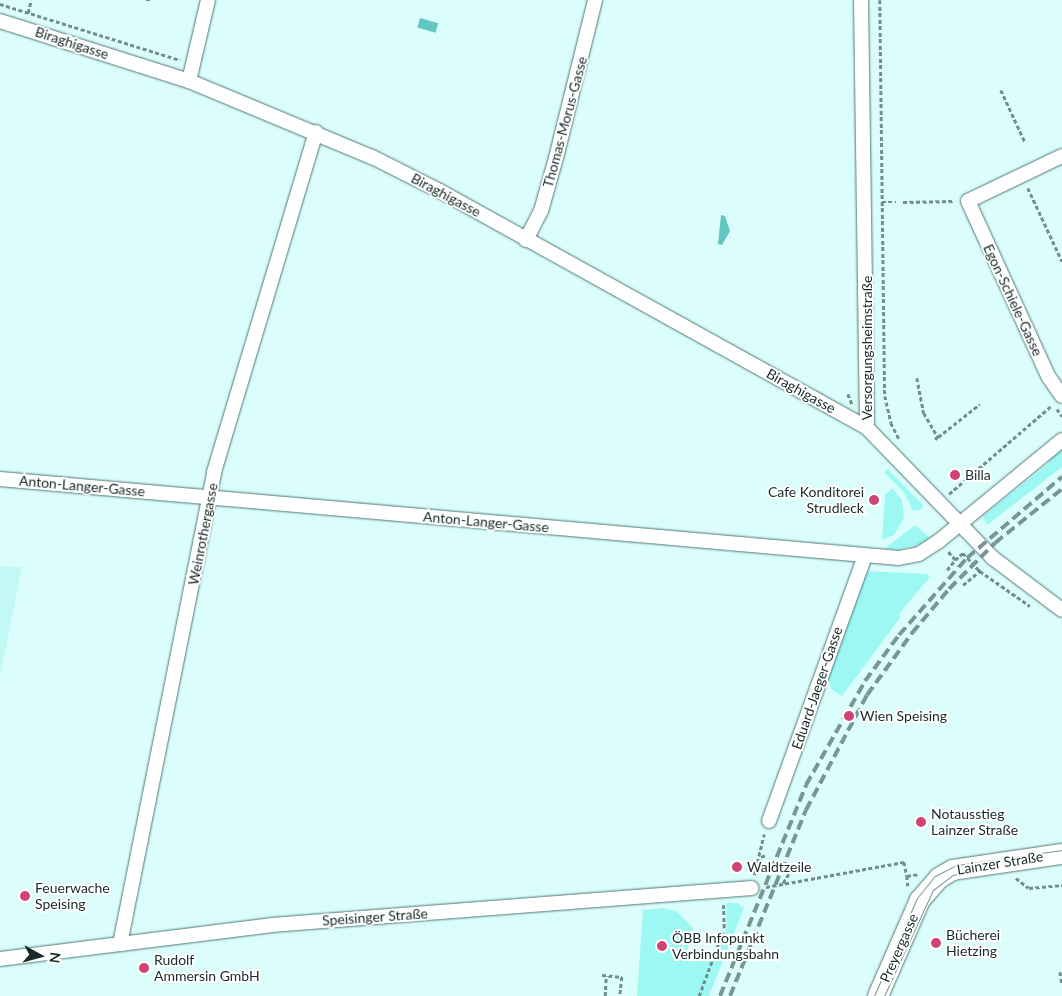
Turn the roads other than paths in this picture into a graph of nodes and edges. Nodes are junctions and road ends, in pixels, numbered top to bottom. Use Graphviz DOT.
graph roads {
  1 [pos="208,0"];
  2 [pos="595,0"];
  3 [pos="861,0"];
  4 [pos="0,21"];
  5 [pos="189,81"];
  6 [pos="316,132"];
  7 [pos="1062,156"];
  8 [pos="526,240"];
  9 [pos="1062,396"];
  10 [pos="867,428"];
  11 [pos="1062,440"];
  12 [pos="0,479"];
  13 [pos="211,497"];
  14 [pos="960,522"];
  15 [pos="865,556"];
  16 [pos="1062,610"];
  17 [pos="769,821"];
  18 [pos="1062,854"];
  19 [pos="750,888"];
  20 [pos="920,900"];
  21 [pos="120,944"];
  22 [pos="0,959"];
  23 [pos="878,996"];
  1 -- 5 [label="street"];
  2 -- 8 [label="street, Thomas-Morus-Gasse"];
  3 -- 10 [label="street, Versorgungsheimstraße"];
  4 -- 5 [label="street, Biraghigasse"];
  5 -- 6 [label="street, Biraghigasse"];
  6 -- 8 [label="street, Biraghigasse"];
  6 -- 13 [label="street, Weinrothergasse"];
  7 -- 9 [label="street, Egon-Schiele-Gasse"];
  8 -- 10 [label="street, Biraghigasse"];
  10 -- 14 [label="street, Versorgungsheimstraße"];
  11 -- 14 [label="street, Anton-Langer-Gasse"];
  12 -- 13 [label="street, Anton-Langer-Gasse"];
  13 -- 15 [label="street, Anton-Langer-Gasse"];
  13 -- 21 [label="street, Weinrothergasse"];
  14 -- 15 [label="street, Anton-Langer-Gasse"];
  14 -- 16 [label="street, Versorgungsheimstraße"];
  15 -- 17 [label="street, Eduard-Jaeger-Gasse"];
  18 -- 20 [label="main road, Lainzer Straße"];
  19 -- 21 [label="street, Speisinger Straße"];
  20 -- 23 [label="main road, Preyergasse"];
  21 -- 22 [label="street, Speisinger Straße"];
}
